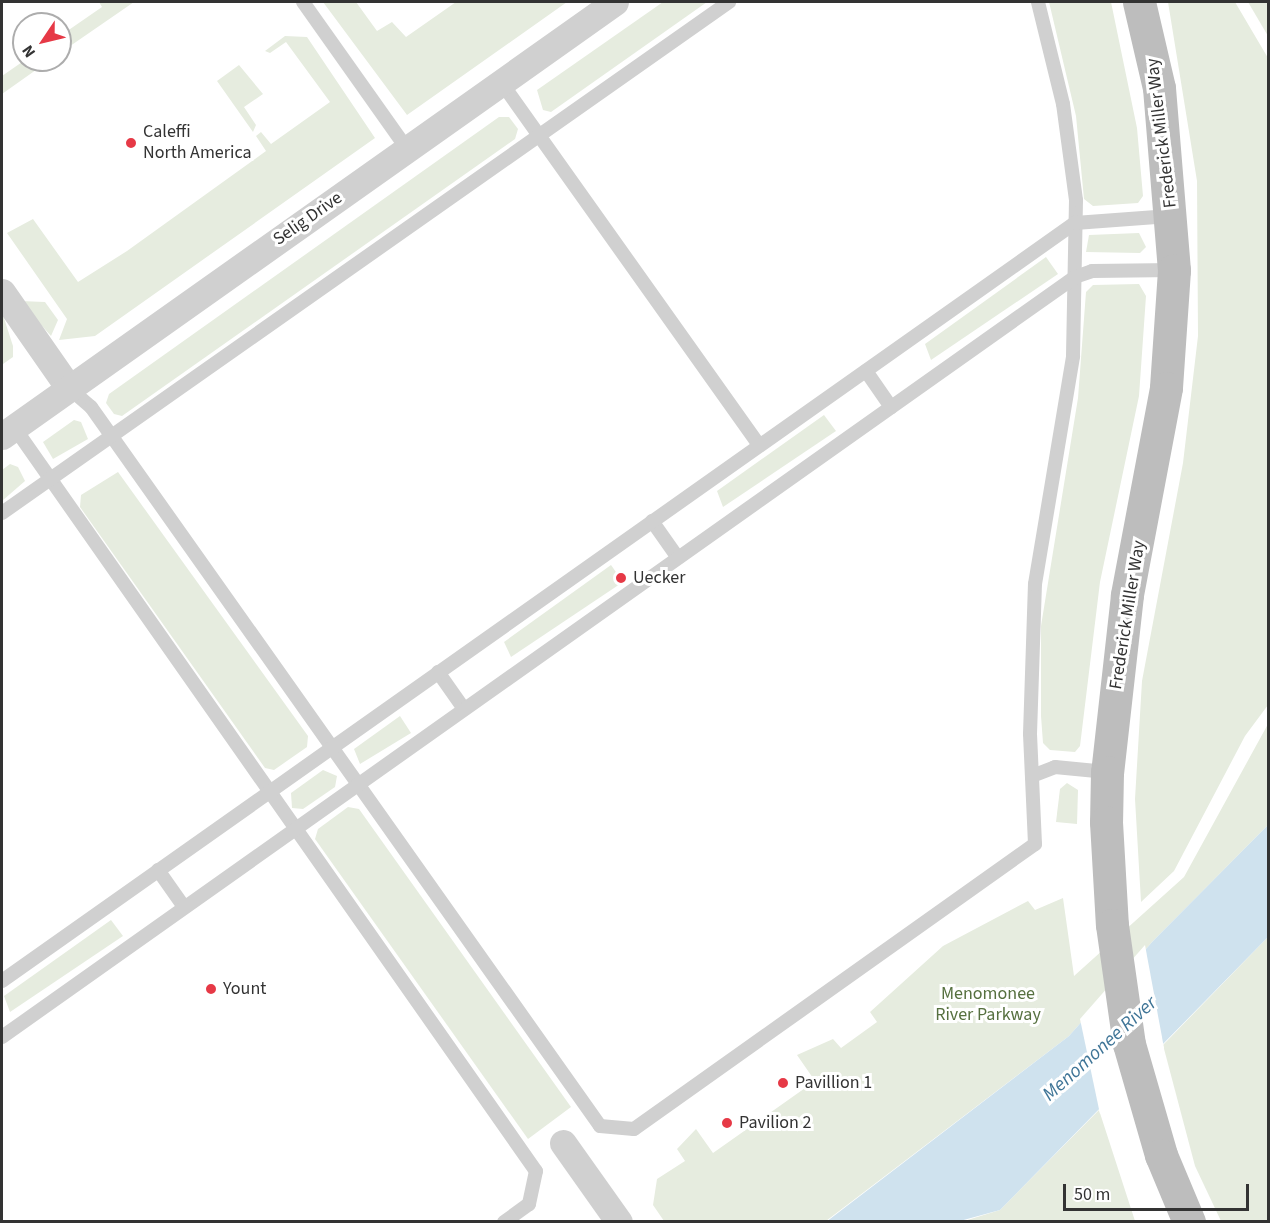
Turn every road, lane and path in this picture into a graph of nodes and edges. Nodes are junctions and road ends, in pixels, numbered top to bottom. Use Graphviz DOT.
graph roads {
  1 [pos="303,2"];
  2 [pos="615,2"];
  3 [pos="729,2"];
  4 [pos="1038,2"];
  5 [pos="1139,2"];
  6 [pos="501,82"];
  7 [pos="539,135"];
  8 [pos="407,149"];
  9 [pos="1172,216"];
  10 [pos="1075,223"];
  11 [pos="1174,270"];
  12 [pos="1075,277"];
  13 [pos="2,292"];
  14 [pos="866,370"];
  15 [pos="69,388"];
  16 [pos="891,407"];
  17 [pos="6,424"];
  18 [pos="112,436"];
  19 [pos="759,446"];
  20 [pos="47,481"];
  21 [pos="2,513"];
  22 [pos="652,521"];
  23 [pos="678,558"];
  24 [pos="438,672"];
  25 [pos="464,709"];
  26 [pos="332,747"];
  27 [pos="1107,772"];
  28 [pos="1032,776"];
  29 [pos="358,784"];
  30 [pos="268,792"];
  31 [pos="294,829"];
  32 [pos="158,870"];
  33 [pos="184,907"];
  34 [pos="2,981"];
  35 [pos="2,1037"];
  36 [pos="563,1143"];
  37 [pos="504,1221"];
  38 [pos="619,1221"];
  39 [pos="1189,1221"];
  1 -- 8 [label="lane"];
  2 -- 6 [label="street, Selig Drive"];
  3 -- 7 [label="lane"];
  4 -- 10 [label="lane"];
  5 -- 9 [label="street, Frederick Miller Way"];
  6 -- 7 [label="lane"];
  6 -- 8 [label="street, Selig Drive"];
  7 -- 18 [label="lane"];
  7 -- 19 [label="lane"];
  8 -- 15 [label="street, Selig Drive"];
  9 -- 10 [label="lane"];
  9 -- 11 [label="street, Frederick Miller Way"];
  10 -- 12 [label="lane"];
  10 -- 14 [label="lane"];
  11 -- 12 [label="lane"];
  11 -- 27 [label="street, Frederick Miller Way"];
  12 -- 16 [label="lane"];
  12 -- 28 [label="lane"];
  13 -- 15 [label="street"];
  14 -- 16 [label="lane"];
  14 -- 19 [label="lane"];
  15 -- 17 [label="street, Selig Drive"];
  15 -- 18 [label="lane"];
  16 -- 23 [label="lane"];
  17 -- 20 [label="lane"];
  18 -- 20 [label="lane"];
  18 -- 26 [label="lane"];
  19 -- 22 [label="lane"];
  20 -- 21 [label="lane"];
  20 -- 30 [label="lane"];
  22 -- 23 [label="lane"];
  22 -- 24 [label="lane"];
  23 -- 25 [label="lane"];
  24 -- 25 [label="lane"];
  24 -- 26 [label="lane"];
  25 -- 29 [label="lane"];
  26 -- 29 [label="lane"];
  26 -- 30 [label="lane"];
  27 -- 28 [label="lane"];
  27 -- 39 [label="street, Frederick Miller Way"];
  28 -- 29 [label="lane"];
  29 -- 31 [label="lane"];
  30 -- 31 [label="lane"];
  30 -- 32 [label="lane"];
  31 -- 33 [label="lane"];
  31 -- 37 [label="lane"];
  32 -- 33 [label="lane"];
  32 -- 34 [label="lane"];
  33 -- 35 [label="lane"];
  36 -- 38 [label="street"];
}
